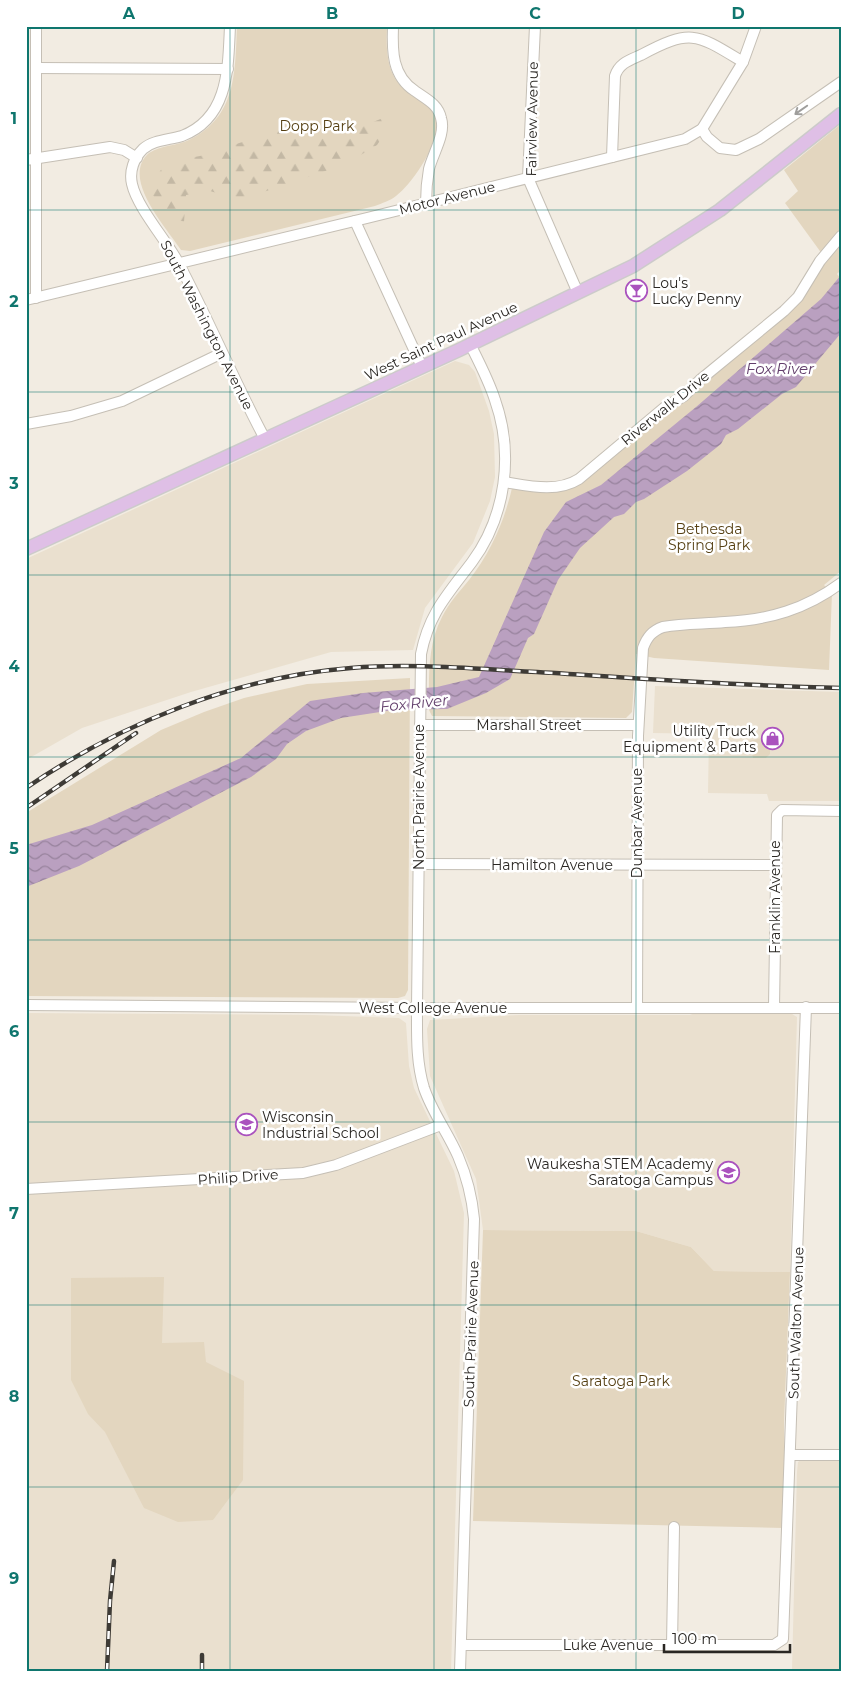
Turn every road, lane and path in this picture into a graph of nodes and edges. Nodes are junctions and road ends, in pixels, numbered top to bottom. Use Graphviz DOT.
graph roads {
  1 [pos="36,26"];
  2 [pos="230,26"];
  3 [pos="394,26"];
  4 [pos="535,26"];
  5 [pos="756,26"];
  6 [pos="743,62"];
  7 [pos="36,68"];
  8 [pos="228,69"];
  9 [pos="841,82"];
  10 [pos="841,114"];
  11 [pos="702,129"];
  12 [pos="612,157"];
  13 [pos="137,158"];
  14 [pos="31,159"];
  15 [pos="528,178"];
  16 [pos="426,203"];
  17 [pos="355,221"];
  18 [pos="841,236"];
  19 [pos="178,263"];
  20 [pos="578,293"];
  21 [pos="31,299"];
  22 [pos="470,344"];
  23 [pos="222,353"];
  24 [pos="422,367"];
  25 [pos="26,424"];
  26 [pos="265,439"];
  27 [pos="504,482"];
  28 [pos="26,549"];
  29 [pos="841,583"];
  30 [pos="420,725"];
  31 [pos="638,725"];
  32 [pos="841,811"];
  33 [pos="418,864"];
  34 [pos="637,865"];
  35 [pos="775,865"];
  36 [pos="26,1005"];
  37 [pos="637,1007"];
  38 [pos="774,1007"];
  39 [pos="806,1007"];
  40 [pos="417,1008"];
  41 [pos="841,1008"];
  42 [pos="441,1125"];
  43 [pos="26,1189"];
  44 [pos="791,1455"];
  45 [pos="841,1455"];
  46 [pos="674,1527"];
  47 [pos="783,1639"];
  48 [pos="461,1645"];
  49 [pos="672,1645"];
  50 [pos="460,1671"];
  1 -- 7 [label="street"];
  2 -- 8 [label="street"];
  3 -- 16 [label="street"];
  4 -- 15 [label="street, Fairview Avenue"];
  5 -- 6 [label="street"];
  6 -- 11 [label="street"];
  6 -- 12 [label="street"];
  7 -- 8 [label="street"];
  7 -- 14 [label="street"];
  8 -- 13 [label="street"];
  9 -- 11 [label="street, one-way"];
  10 -- 20 [label="main road, West Saint Paul Avenue"];
  11 -- 12 [label="street, Motor Avenue"];
  12 -- 15 [label="street, Motor Avenue"];
  13 -- 14 [label="street"];
  13 -- 19 [label="street, South Washington Avenue"];
  14 -- 21 [label="street"];
  15 -- 16 [label="street, Motor Avenue"];
  15 -- 20 [label="street, Fairview Avenue"];
  16 -- 17 [label="street, Motor Avenue"];
  17 -- 19 [label="street, Motor Avenue"];
  17 -- 24 [label="street"];
  18 -- 27 [label="street, Riverwalk Drive"];
  19 -- 21 [label="street, Motor Avenue"];
  19 -- 23 [label="street, South Washington Avenue"];
  20 -- 22 [label="main road, West Saint Paul Avenue"];
  22 -- 24 [label="main road, West Saint Paul Avenue"];
  22 -- 27 [label="street, North Prairie Avenue"];
  23 -- 25 [label="street"];
  23 -- 26 [label="street, South Washington Avenue"];
  24 -- 26 [label="main road, West Saint Paul Avenue"];
  26 -- 28 [label="main road, West Saint Paul Avenue"];
  27 -- 30 [label="street, North Prairie Avenue"];
  29 -- 31 [label="street, Dunbar Avenue"];
  30 -- 31 [label="street, Marshall Street"];
  30 -- 33 [label="street, North Prairie Avenue"];
  31 -- 34 [label="street, Dunbar Avenue"];
  32 -- 35 [label="street, Franklin Avenue"];
  33 -- 34 [label="street, Hamilton Avenue"];
  33 -- 40 [label="street, North Prairie Avenue"];
  34 -- 35 [label="street, Hamilton Avenue"];
  34 -- 37 [label="street, Dunbar Avenue"];
  35 -- 38 [label="street, Franklin Avenue"];
  36 -- 40 [label="street, West College Avenue"];
  37 -- 38 [label="street, West College Avenue"];
  37 -- 40 [label="street, West College Avenue"];
  38 -- 39 [label="street, West College Avenue"];
  39 -- 41 [label="street, West College Avenue"];
  39 -- 44 [label="street, South Walton Avenue"];
  40 -- 42 [label="street, South Prairie Avenue"];
  42 -- 43 [label="street, Philip Drive"];
  42 -- 48 [label="street, South Prairie Avenue"];
  44 -- 45 [label="street"];
  44 -- 47 [label="street, South Walton Avenue"];
  46 -- 49 [label="street"];
  47 -- 49 [label="street, Luke Avenue"];
  48 -- 49 [label="street, Luke Avenue"];
  48 -- 50 [label="street, South Prairie Avenue"];
}
